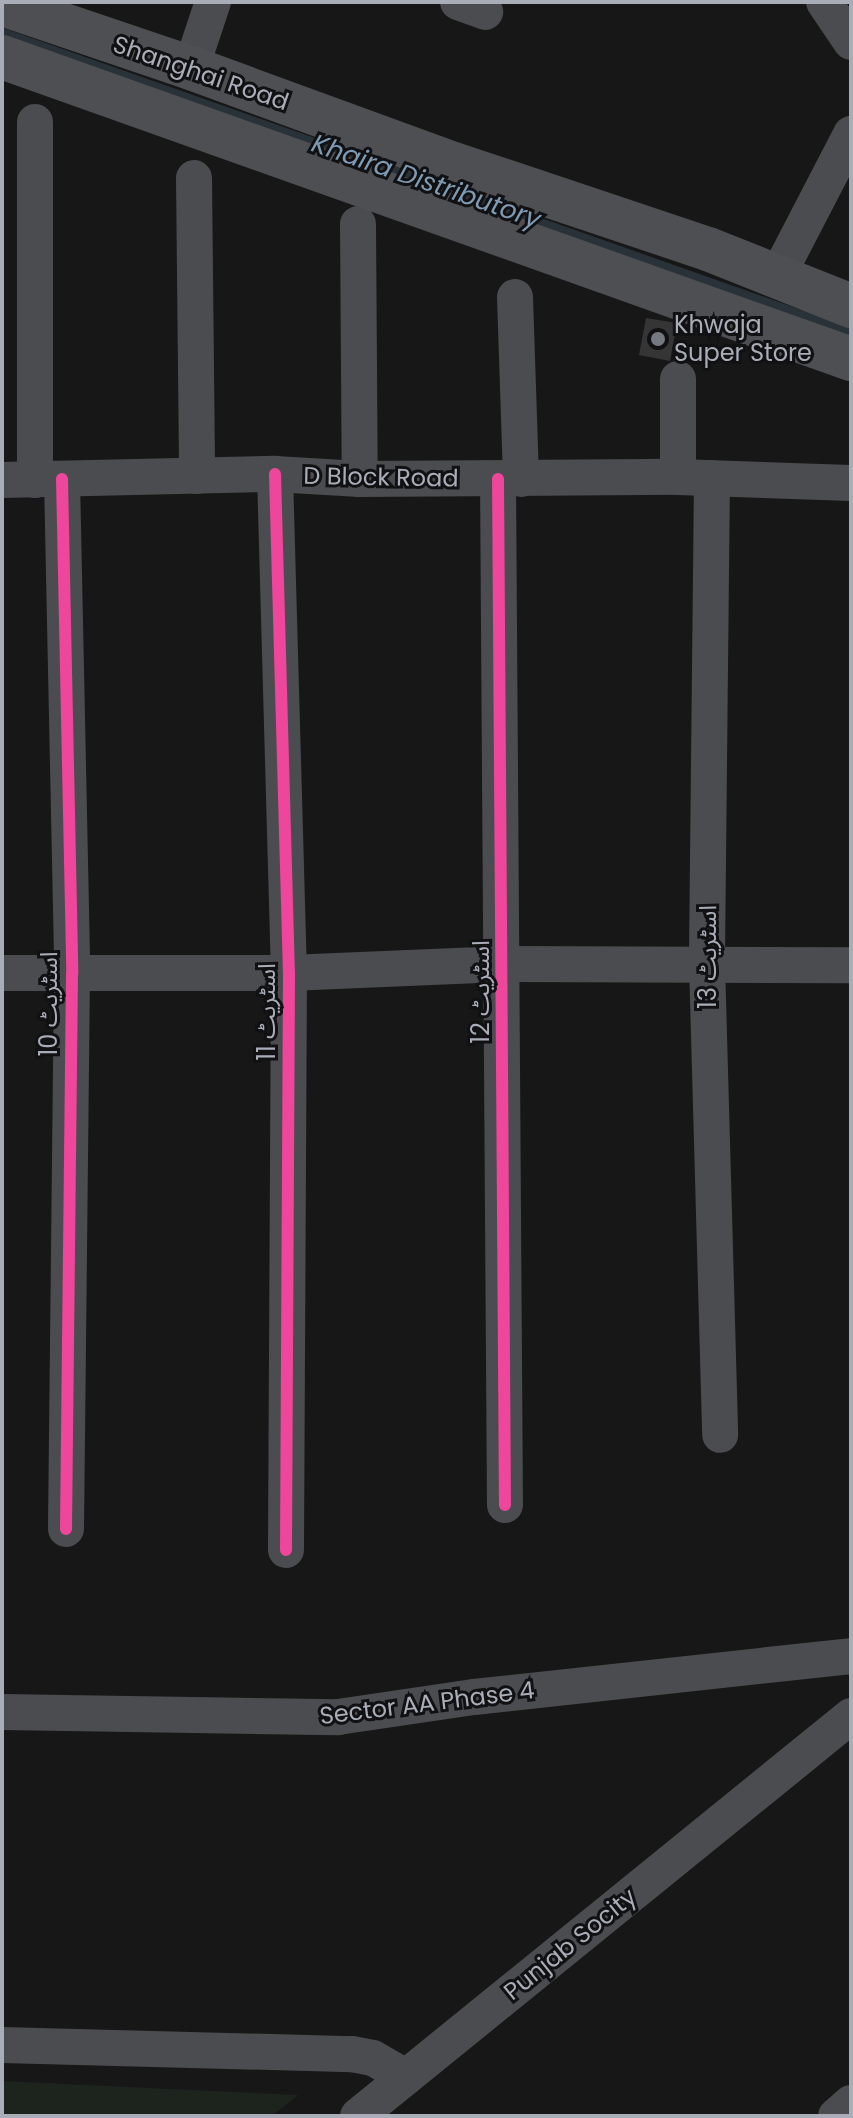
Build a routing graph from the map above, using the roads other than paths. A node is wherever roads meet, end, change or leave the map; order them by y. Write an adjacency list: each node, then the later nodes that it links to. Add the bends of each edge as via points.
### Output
1 (213, 2): 6 (street)
2 (824, 2): 4 (street)
3 (2, 4): 6 (main road, Shanghai Road)
4 (851, 42)
5 (2, 57): 11 (main road, Shanghai Road)
6 (191, 68): 11 (main road, Shanghai Road, via 454,164)
7 (35, 122): 22 (street, اسٹریٹ 10)
8 (851, 134): 12 (street)
9 (194, 178): 18 (street)
10 (358, 224): 20 (street)
11 (699, 275): 12 (main road, Shanghai Road); 15 (main road, Shanghai Road)
12 (778, 275): 14 (main road, Shanghai Road)
13 (515, 297): 21 (street, اسٹریٹ 12)
14 (851, 306)
15 (851, 359)
16 (678, 379): 19 (street, اسٹریٹ 13)
17 (275, 474): 18 (street, D Block Road); 20 (street, D Block Road); 28 (street, اسٹریٹ 11)
18 (197, 476): 22 (street, D Block Road)
19 (695, 478): 21 (street, D Block Road); 23 (street, D Block Road); 24 (street, اسٹریٹ 13)
20 (360, 479): 21 (street, D Block Road)
21 (510, 479): 25 (street, اسٹریٹ 12)
22 (33, 480): 29 (street, اسٹریٹ 10)
23 (851, 483)
24 (707, 963): 25 (street); 26 (street); 30 (street, اسٹریٹ 13)
25 (503, 964): 28 (street); 31 (street, اسٹریٹ 12)
26 (851, 965)
27 (2, 973): 29 (street)
28 (289, 973): 29 (street); 33 (street, اسٹریٹ 11)
29 (72, 974): 32 (street, اسٹریٹ 10)
30 (720, 1435)
31 (505, 1505)
32 (66, 1529)
33 (286, 1550)
34 (851, 1656): 35 (street, Sector AA Phase 4, via 338,1717)
35 (2, 1712)
36 (851, 1716): 38 (street, Punjab Socity)
37 (2, 2045): 38 (street, via 352,2054 382,2061)
38 (406, 2077): 40 (street, Punjab Socity)
39 (851, 2103): 41 (street)
40 (358, 2116)
41 (836, 2116)

